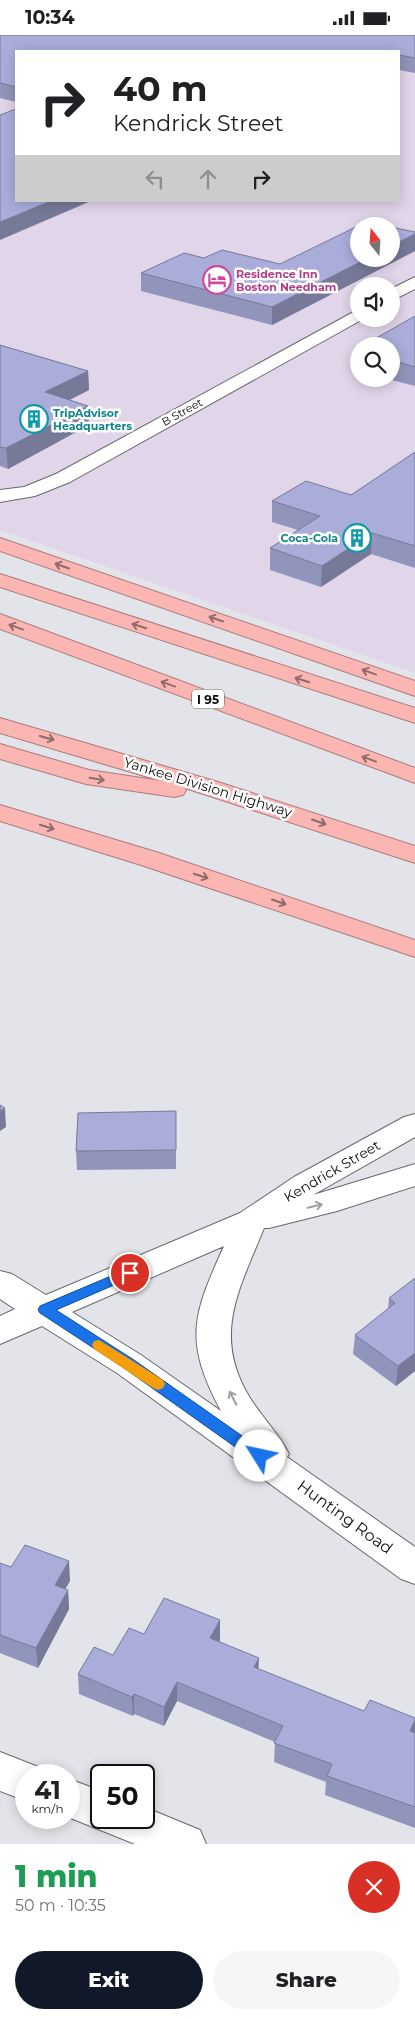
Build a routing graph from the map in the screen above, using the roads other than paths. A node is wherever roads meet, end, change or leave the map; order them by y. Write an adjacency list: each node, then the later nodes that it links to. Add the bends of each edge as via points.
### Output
1 (415, 282): 2 (main road)
2 (400, 291)
3 (350, 319): 4 (main road, B Street, via 63,478 28,492)
4 (0, 496)
5 (0, 544): 8 (highway, one-way to 5)
6 (0, 581): 9 (highway, one-way to 6)
7 (0, 621): 12 (highway, I 95, one-way to 7)
8 (415, 689)
9 (415, 716)
10 (0, 725): 13 (highway, Yankee Division Highway, one-way to 13)
11 (0, 751): 13 (highway, one-way to 13, via 86,777)
12 (415, 776)
13 (262, 803): 15 (highway, Yankee Division Highway, one-way to 15)
14 (0, 813): 16 (highway, one-way to 16, via 158,862)
15 (415, 855)
16 (415, 949)
17 (415, 1124): 19 (main road, Kendrick Street, via 305,1185)
18 (415, 1175): 19 (main road, Kendrick Street, one-way to 18, via 337,1200)
19 (251, 1221): 21 (main road, Kendrick Street); 23 (main road, one-way to 19, via 257,1437 234,1401 216,1362 213,1346 215,1314)
20 (0, 1283): 21 (main road, Hunting Road)
21 (44, 1310): 22 (main road, Kendrick Street); 23 (main road, Hunting Road, via 129,1364)
22 (0, 1331)
23 (293, 1479): 24 (main road, Hunting Road)
24 (415, 1569)
25 (0, 1771): 26 (main road)
26 (15, 1777)
27 (148, 1829): 28 (main road)
28 (185, 1844)

